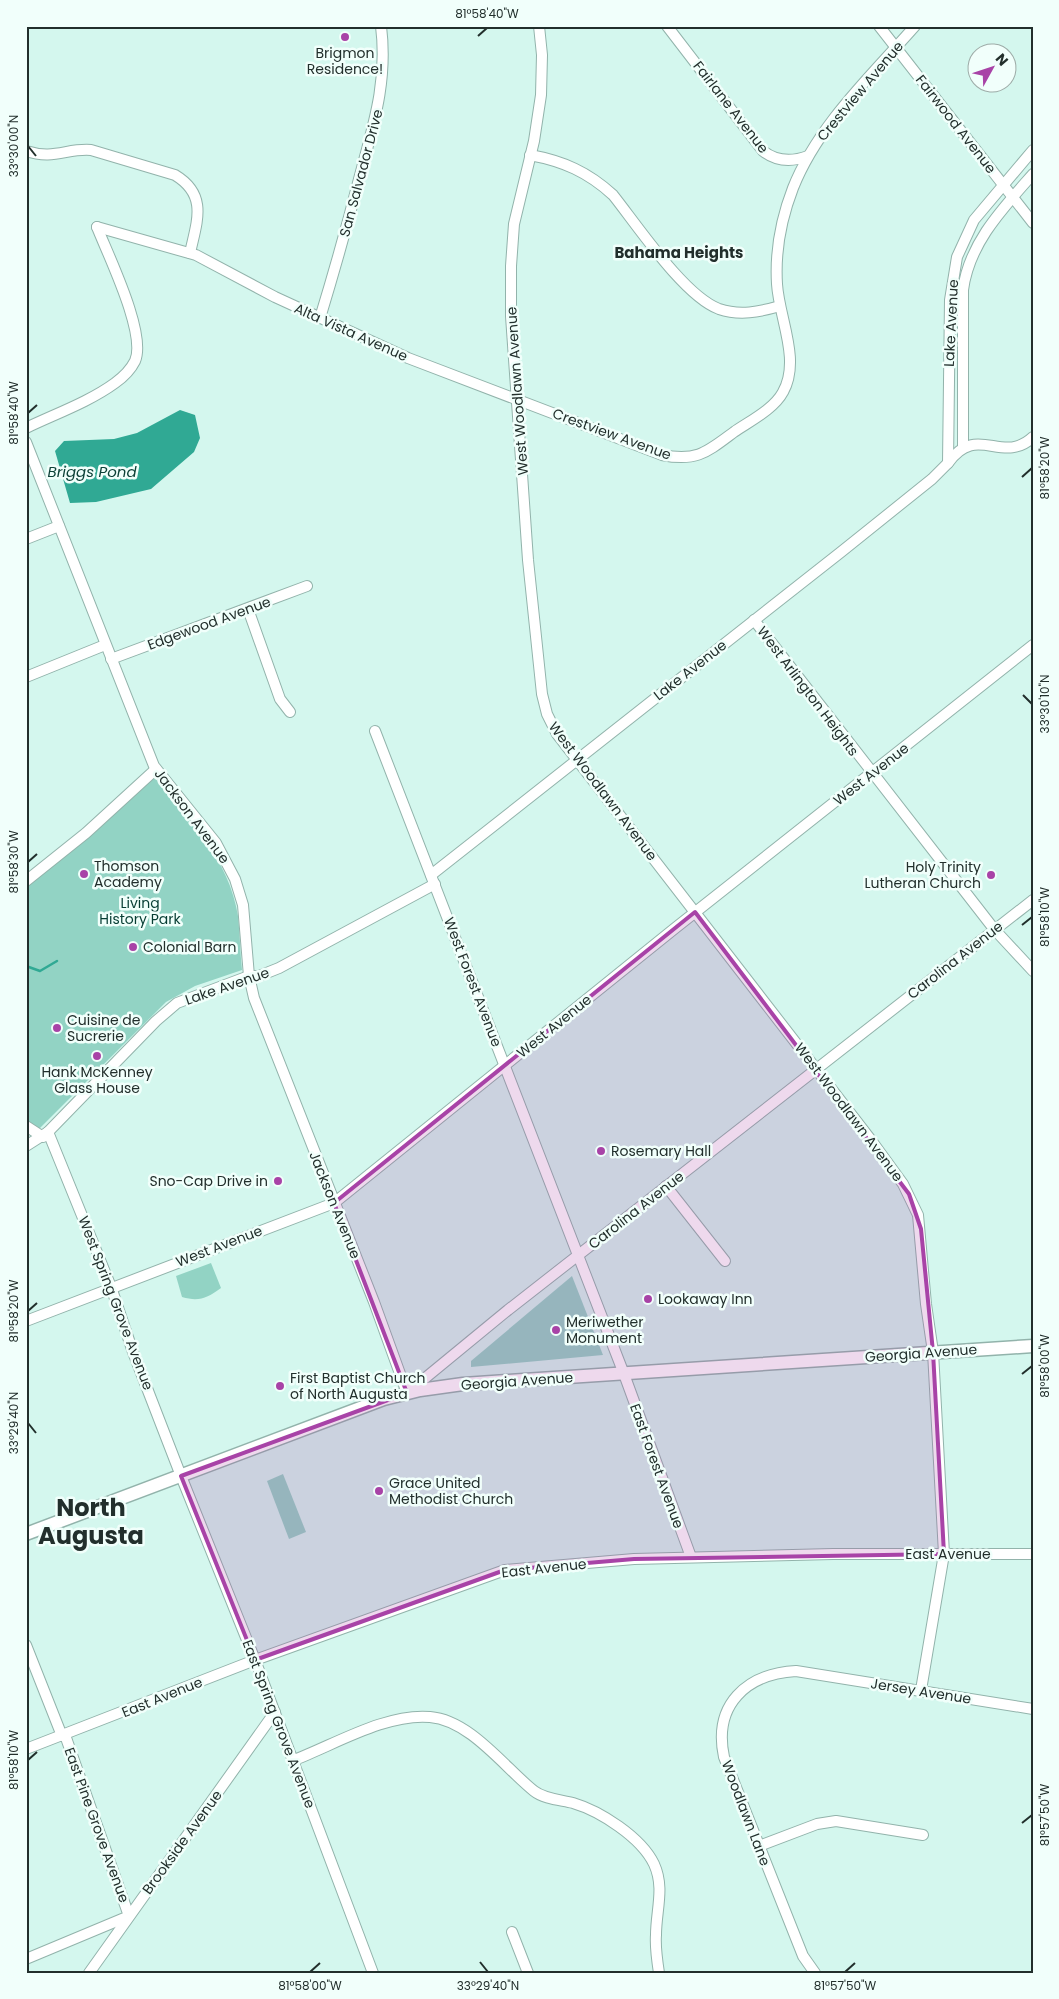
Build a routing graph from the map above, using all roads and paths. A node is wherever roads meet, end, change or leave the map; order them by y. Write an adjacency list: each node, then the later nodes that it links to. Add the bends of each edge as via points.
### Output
1 (381, 26): 17 (street, San Salvador Drive, via 384,70 379,104)
2 (539, 26): 9 (street, West Woodlawn Avenue, via 541,96)
3 (667, 26): 10 (street, Fairlane Avenue, via 763,151 778,159 794,160)
4 (879, 26): 6 (street, Fairwood Avenue)
5 (915, 26): 6 (street, Crestview Avenue)
6 (896, 48): 10 (street, Crestview Avenue, via 826,128); 12 (street, Fairwood Avenue)
7 (1033, 150): 12 (street, Lake Avenue)
8 (26, 151): 15 (street, via 52,156 91,150 175,175 192,190 198,209)
9 (530, 155): 16 (street, via 569,165 613,195 680,279 710,304 738,313); 18 (street, West Woodlawn Avenue, via 517,205 511,266 510,316)
10 (808, 156): 16 (street, Crestview Avenue, via 793,188 781,228 777,266)
11 (1033, 174): 13 (street, Lake Avenue)
12 (1003, 184): 13 (street, Fairwood Avenue); 23 (street, Lake Avenue, via 967,232 954,270 949,320)
13 (1012, 197): 14 (street, Fairwood Avenue); 22 (street, Lake Avenue, via 984,235 964,282)
14 (1033, 223)
15 (190, 253): 17 (street, Alta Vista Avenue); 19 (street, Alta Vista Avenue, via 98,227 134,323 138,342 136,360 123,377 105,390)
16 (780, 306): 18 (street, Crestview Avenue, via 790,348 790,369 784,390 771,406 701,455 679,458 662,455)
17 (320, 318): 18 (street, Alta Vista Avenue, via 408,358)
18 (518, 398): 35 (street, West Woodlawn Avenue, via 528,560 542,694 551,725)
19 (26, 428)
20 (1033, 437): 22 (street, via 1008,448 978,444)
21 (26, 442): 24 (street, Jackson Avenue)
22 (963, 447): 23 (street, Lake Avenue)
23 (948, 463): 28 (street, Lake Avenue)
24 (59, 526): 25 (street); 29 (street, Jackson Avenue)
25 (26, 539)
26 (307, 586): 27 (street, Edgewood Avenue)
27 (248, 609): 31 (street, Edgewood Avenue); 33 (street, via 280,698)
28 (754, 620): 35 (street, Lake Avenue); 37 (street, West Arlington Heights)
29 (105, 645): 31 (street, Jackson Avenue); 32 (street)
30 (1033, 645): 37 (street, West Avenue)
31 (111, 660): 36 (street, Jackson Avenue)
32 (26, 677)
33 (290, 712)
34 (375, 731): 38 (street, West Forest Avenue)
35 (576, 760): 38 (street, Lake Avenue); 41 (street, West Woodlawn Avenue)
36 (156, 769): 39 (street, via 86,833); 44 (street, Jackson Avenue, via 216,843 232,873 243,905)
37 (872, 773): 41 (street, West Avenue); 42 (street, West Arlington Heights)
38 (433, 880): 44 (street, Lake Avenue, via 279,968 259,976); 45 (street, West Forest Avenue)
39 (26, 881)
40 (1033, 900): 42 (street, Carolina Avenue)
41 (695, 912): 45 (street, West Avenue); 46 (street, West Woodlawn Avenue)
42 (994, 930): 43 (street, West Arlington Heights); 46 (street, Carolina Avenue)
43 (1033, 971)
44 (248, 976): 48 (street, Lake Avenue, via 186,999 168,1010); 51 (street, Jackson Avenue)
45 (505, 1066): 51 (street, West Avenue); 52 (street, West Forest Avenue)
46 (816, 1069): 50 (street, Carolina Avenue); 57 (street, West Woodlawn Avenue, via 904,1184 914,1204 921,1229)
47 (26, 1126): 48 (street)
48 (45, 1134): 49 (street, Lake Avenue); 54 (street, West Spring Grove Avenue)
49 (26, 1146)
50 (666, 1186): 52 (street, Carolina Avenue); 53 (street)
51 (334, 1203): 54 (street, West Avenue); 59 (street, Jackson Avenue)
52 (578, 1256): 58 (street, West Forest Avenue); 59 (street, Carolina Avenue)
53 (725, 1261)
54 (111, 1287): 55 (street, West Avenue); 60 (street, West Spring Grove Avenue)
55 (26, 1321)
56 (1033, 1346): 57 (main road, Georgia Avenue)
57 (933, 1352): 58 (main road, Georgia Avenue); 62 (street, West Woodlawn Avenue)
58 (624, 1374): 59 (main road, Georgia Avenue, via 463,1384); 64 (street, East Forest Avenue)
59 (407, 1393): 60 (main road, Georgia Avenue)
60 (181, 1476): 61 (main road, Georgia Avenue); 66 (street, East Spring Grove Avenue)
61 (26, 1534)
62 (944, 1554): 63 (street, East Avenue); 64 (street, East Avenue); 68 (street, West Woodlawn Avenue)
63 (1033, 1554)
64 (691, 1557): 66 (street, East Avenue, via 505,1570)
65 (26, 1645): 71 (street, East Pine Grove Avenue)
66 (256, 1660): 70 (street, East Spring Grove Avenue); 71 (street, East Avenue)
67 (810, 1673): 68 (street, Jersey Avenue); 75 (street, Woodlawn Lane, via 778,1672 760,1678 737,1695 725,1717 724,1756)
68 (921, 1690): 69 (street, Jersey Avenue)
69 (1033, 1709)
70 (275, 1712): 73 (street, East Spring Grove Avenue); 76 (street, Brookside Avenue)
71 (63, 1735): 72 (street, East Avenue); 76 (street, East Pine Grove Avenue)
72 (26, 1749)
73 (294, 1760): 80 (street, East Spring Grove Avenue); 82 (street, via 390,1722 431,1717 458,1726 534,1791 591,1809 629,1835 645,1852 653,1863 660,1891 656,1935)
74 (923, 1835): 75 (street, via 836,1821 817,1824)
75 (759, 1846): 83 (street, Woodlawn Lane, via 803,1956)
76 (129, 1916): 78 (street); 79 (street, Brookside Avenue)
77 (512, 1932): 81 (street)
78 (26, 1959)
79 (90, 1973)
80 (373, 1973)
81 (528, 1973)
82 (659, 1973)
83 (815, 1973)

